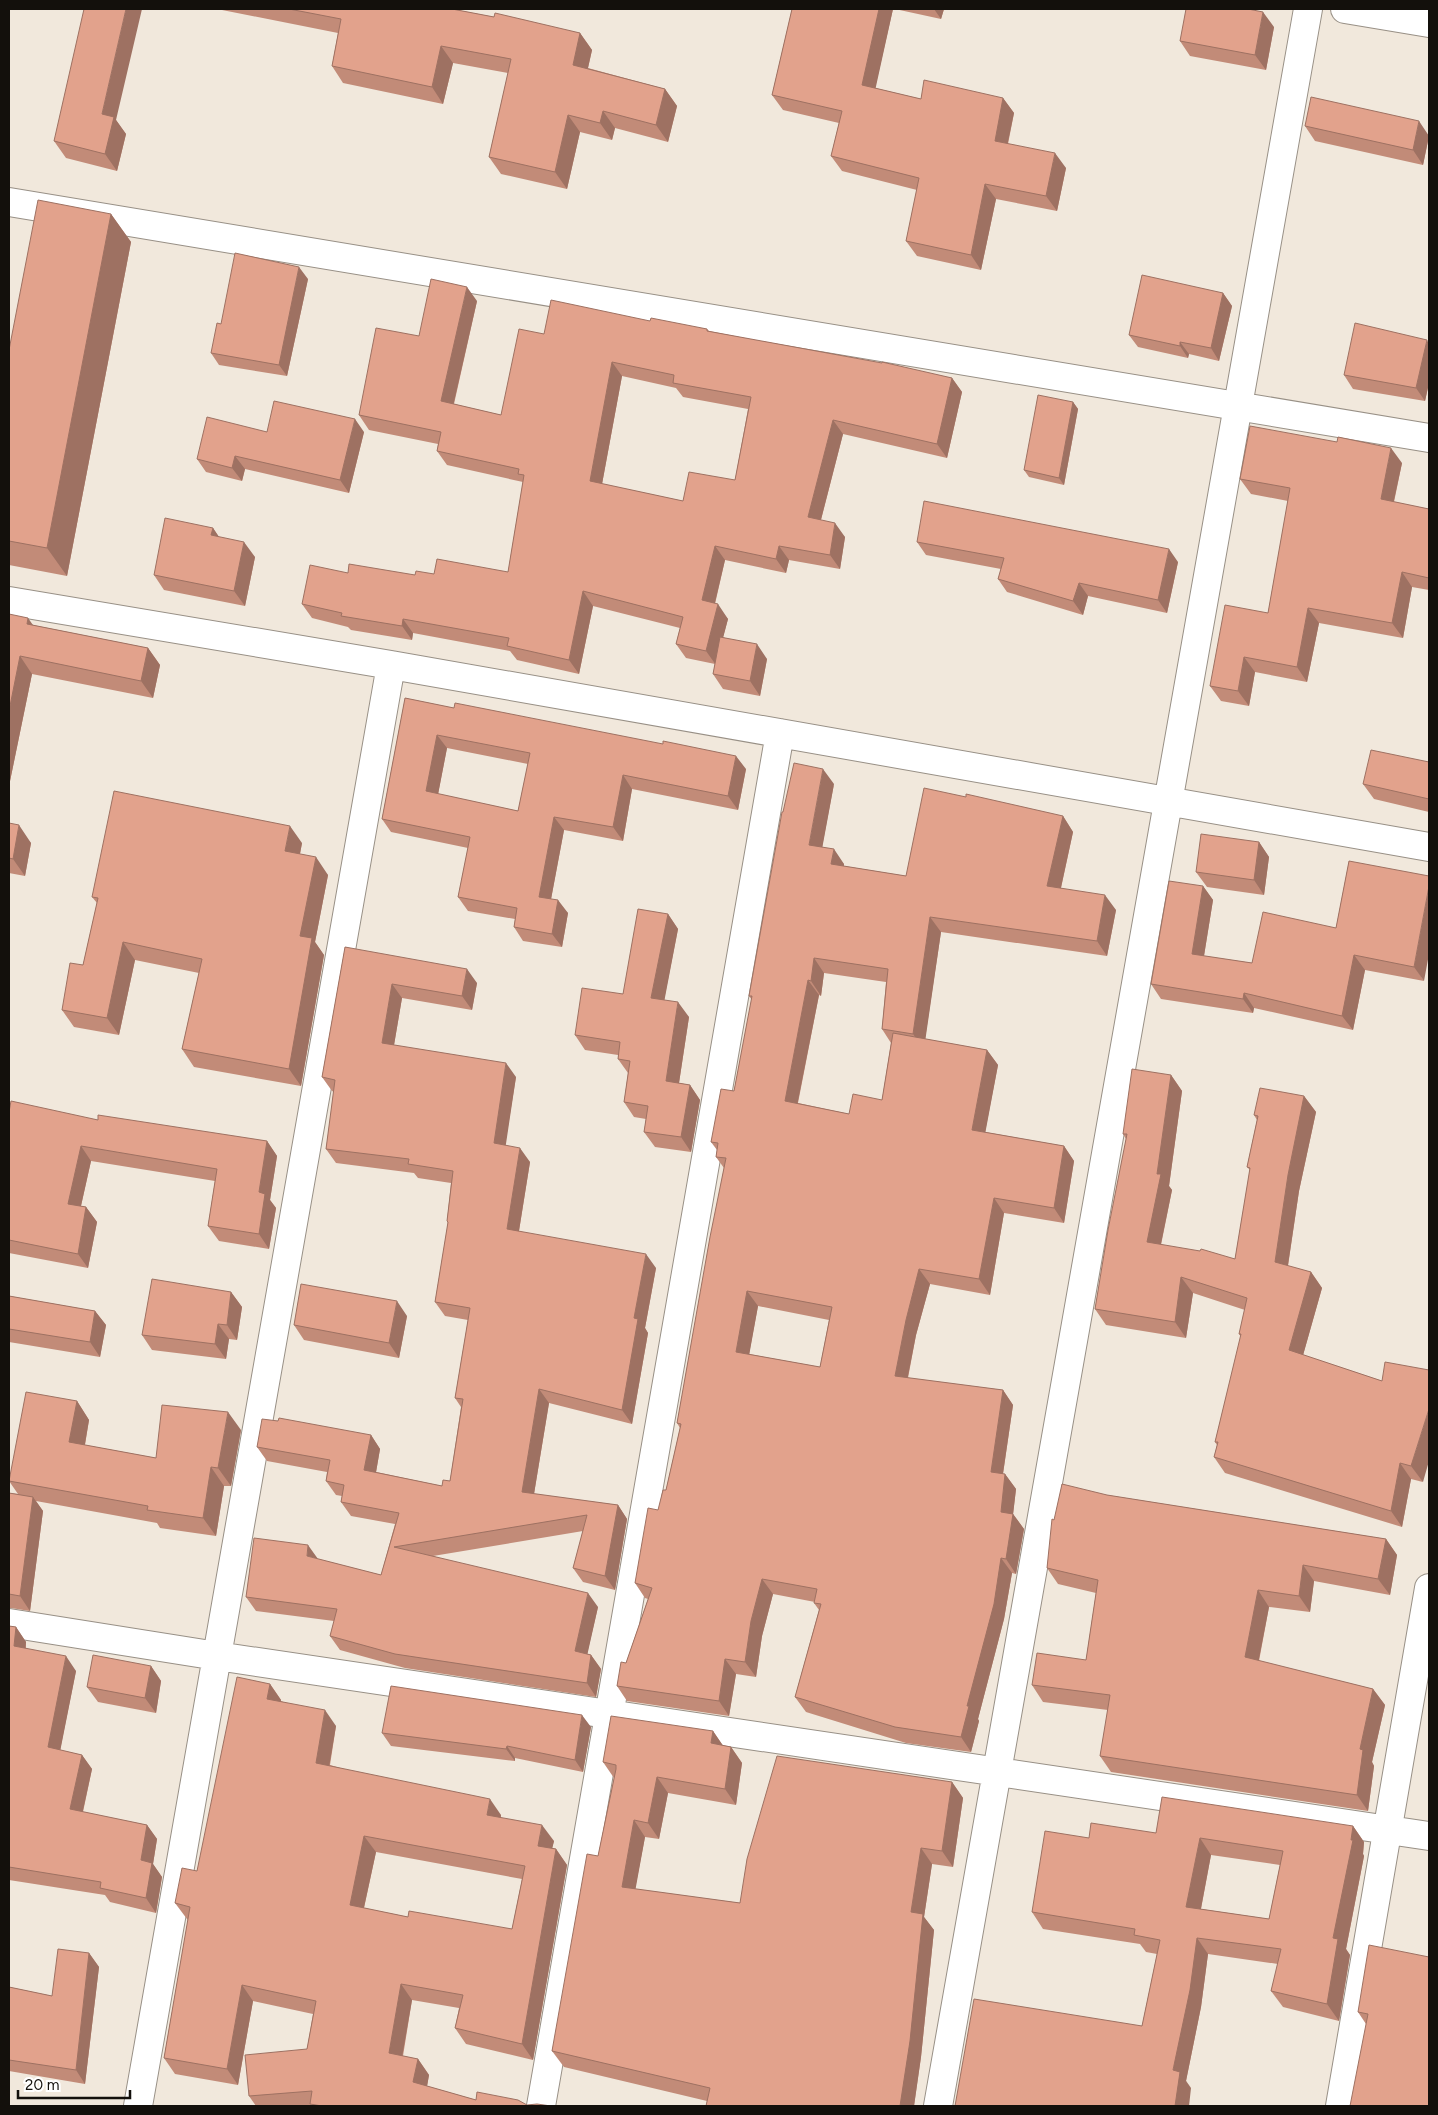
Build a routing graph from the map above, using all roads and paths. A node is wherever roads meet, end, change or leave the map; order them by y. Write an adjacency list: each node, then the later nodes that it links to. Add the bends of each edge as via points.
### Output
1 (1308, 9): 5 (street)
2 (1345, 9): 3 (street)
3 (1429, 23)
4 (9, 202): 5 (street)
5 (1238, 406): 6 (street); 10 (street)
6 (1429, 438)
7 (9, 601): 8 (street)
8 (391, 665): 9 (street); 14 (street)
9 (780, 733): 10 (street); 15 (street)
10 (1168, 801): 11 (street); 16 (street)
11 (1429, 847)
12 (1429, 1588): 17 (street)
13 (9, 1623): 14 (street)
14 (217, 1656): 15 (street); 19 (street)
15 (609, 1714): 16 (street); 20 (street)
16 (997, 1772): 17 (street); 21 (street)
17 (1388, 1829): 18 (street); 22 (street)
18 (1429, 1836)
19 (138, 2106)
20 (541, 2106)
21 (938, 2106)
22 (1340, 2106)

